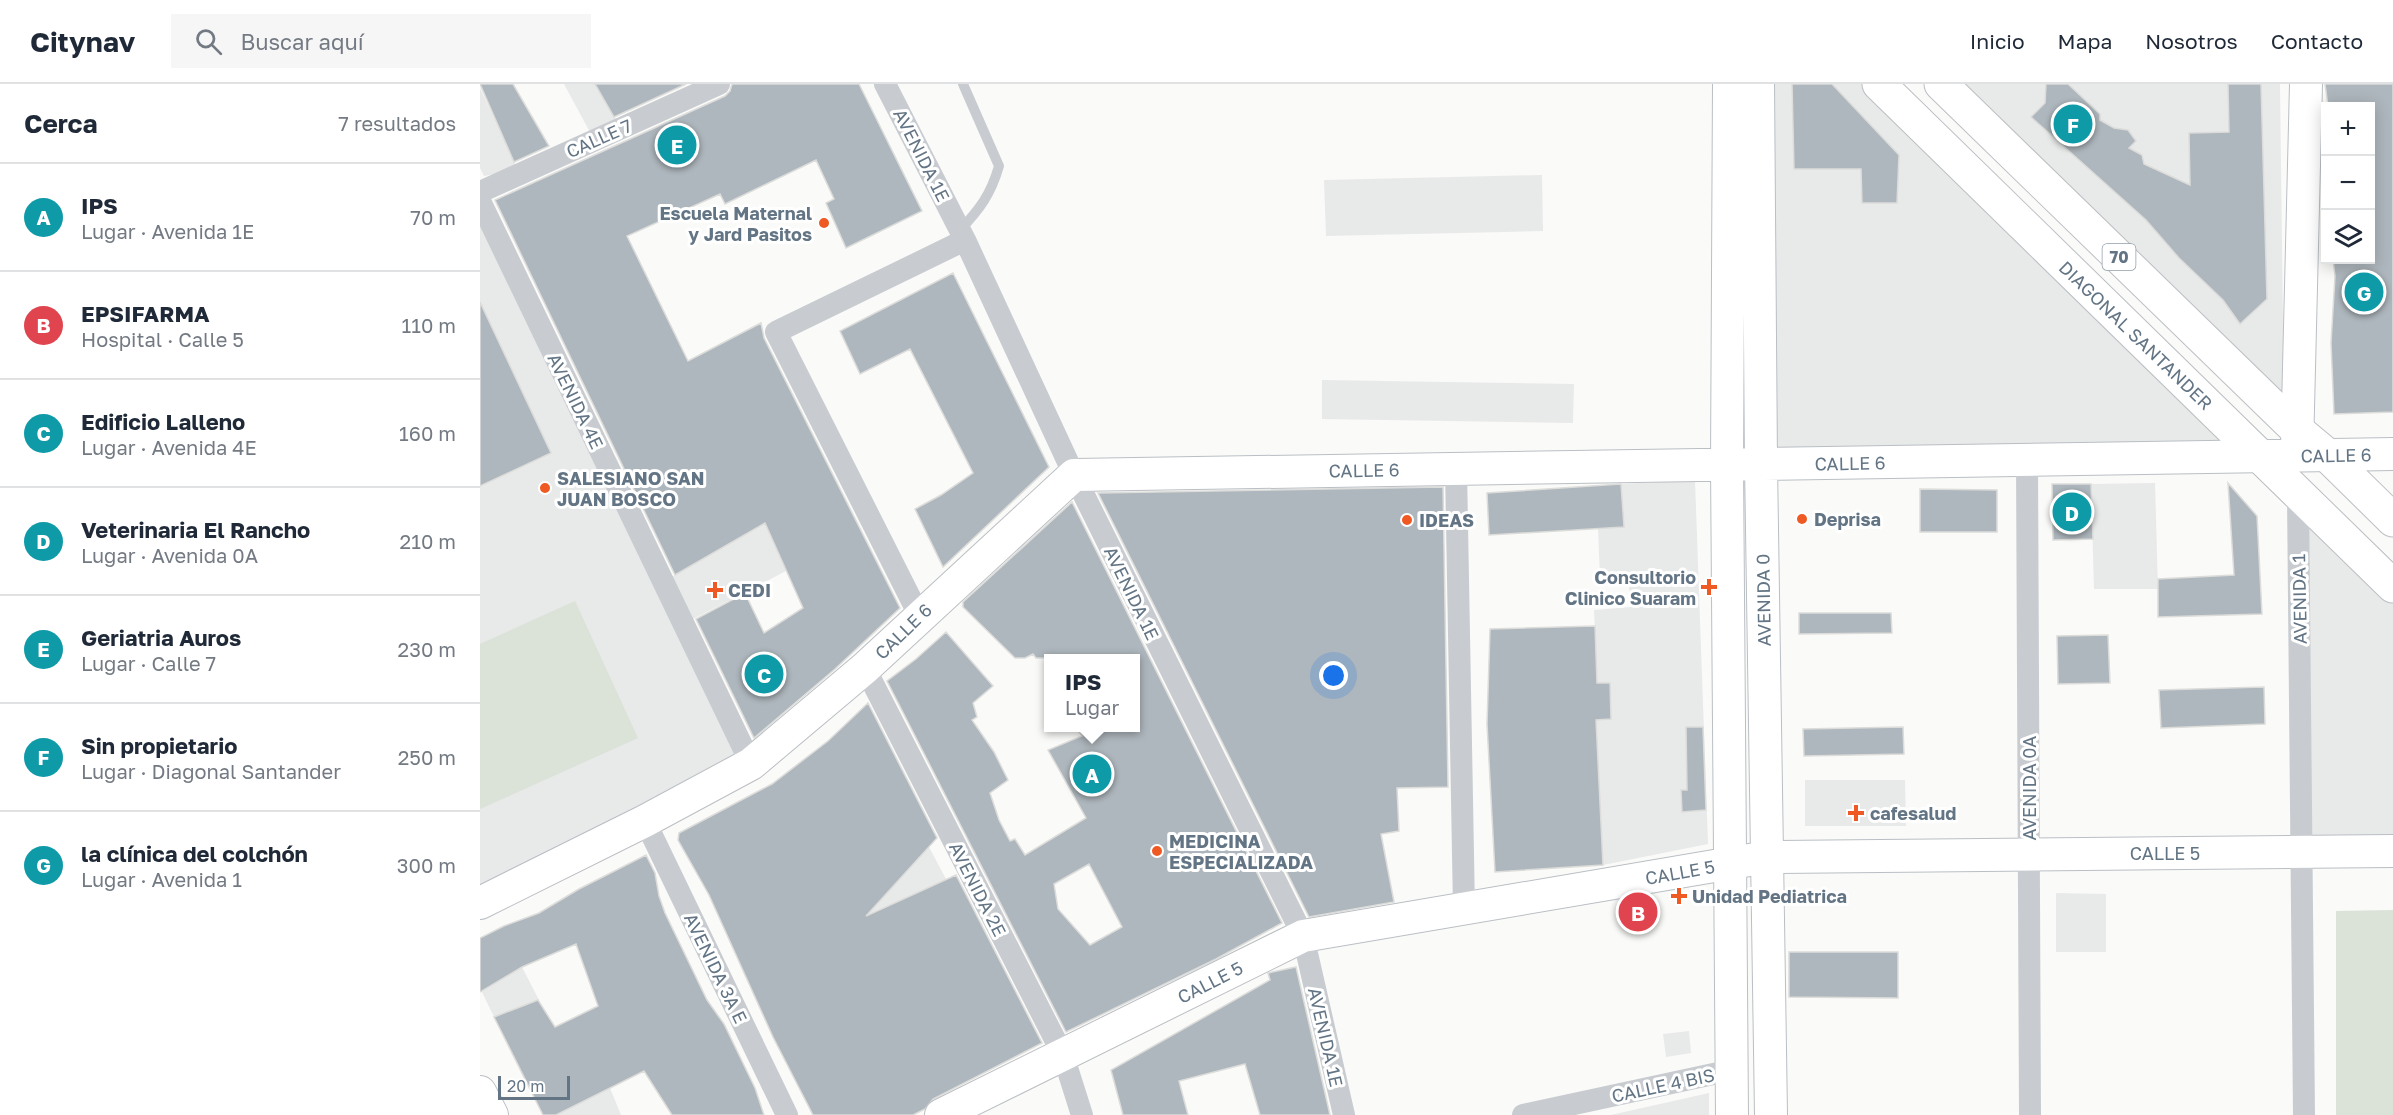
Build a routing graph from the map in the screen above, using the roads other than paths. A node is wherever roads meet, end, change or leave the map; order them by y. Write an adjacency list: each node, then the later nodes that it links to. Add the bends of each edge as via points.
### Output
1 (719, 84): 9 (street, CALLE 7)
2 (885, 84): 11 (street, AVENIDA 1E)
3 (963, 84): 11 (lane, via 999,166 982,208)
4 (1729, 84): 17 (street, AVENIDA 0)
5 (1758, 84): 16 (street, AVENIDA 0)
6 (1879, 84): 14 (main road, DIAGONAL SANTANDER / 70)
7 (1941, 84): 12 (main road, 70)
8 (2306, 84): 12 (street, AVENIDA 1)
9 (480, 192)
10 (480, 201): 25 (street, AVENIDA 4E)
11 (963, 235): 19 (street, AVENIDA 1E); 23 (street, via 776,332)
12 (2307, 447): 13 (street, CALLE 6); 14 (street, CALLE 6); 20 (street, AVENIDA 1); 21 (main road, 70)
13 (2393, 454)
14 (2261, 456): 15 (street, CALLE 6); 20 (main road, DIAGONAL SANTANDER / 70)
15 (2027, 460): 16 (street, CALLE 6); 29 (street, AVENIDA 0A)
16 (1761, 464): 17 (street, CALLE 6); 30 (street, AVENIDA 0)
17 (1727, 465): 18 (street, CALLE 6); 31 (street, AVENIDA 0)
18 (1456, 469): 19 (street, CALLE 6); 33 (street)
19 (1074, 475): 23 (street, CALLE 6); 34 (street, AVENIDA 1E)
20 (2298, 495): 22 (main road, DIAGONAL SANTANDER / 70); 28 (street, AVENIDA 1)
21 (2393, 520)
22 (2393, 586)
23 (919, 615): 24 (street, CALLE 6)
24 (865, 668): 25 (street, CALLE 6); 35 (street, AVENIDA 2E)
25 (751, 764): 26 (street, CALLE 6)
26 (645, 821): 32 (street, CALLE 6); 39 (street, AVENIDA 3A E)
27 (2393, 851): 28 (street, CALLE 5)
28 (2301, 853): 29 (street, CALLE 5); 47 (street, AVENIDA 1)
29 (2030, 854): 30 (street, CALLE 5); 46 (street, AVENIDA 0A)
30 (1767, 857): 31 (street, CALLE 5); 45 (street, AVENIDA 0)
31 (1729, 864): 33 (street, CALLE 5); 36 (street, AVENIDA 0)
32 (480, 903)
33 (1464, 909): 34 (street, CALLE 5)
34 (1303, 936): 35 (street, CALLE 5); 42 (street, AVENIDA 1E)
35 (1063, 1055): 40 (street, CALLE 5); 41 (street, AVENIDA 2E)
36 (1732, 1070): 43 (street, CALLE 4 BIS); 44 (street, AVENIDA 0)
37 (480, 1092): 38 (street)
38 (492, 1115)
39 (787, 1115)
40 (941, 1115)
41 (1082, 1115)
42 (1344, 1115)
43 (1523, 1115)
44 (1732, 1115)
45 (1771, 1115)
46 (2030, 1115)
47 (2304, 1115)

